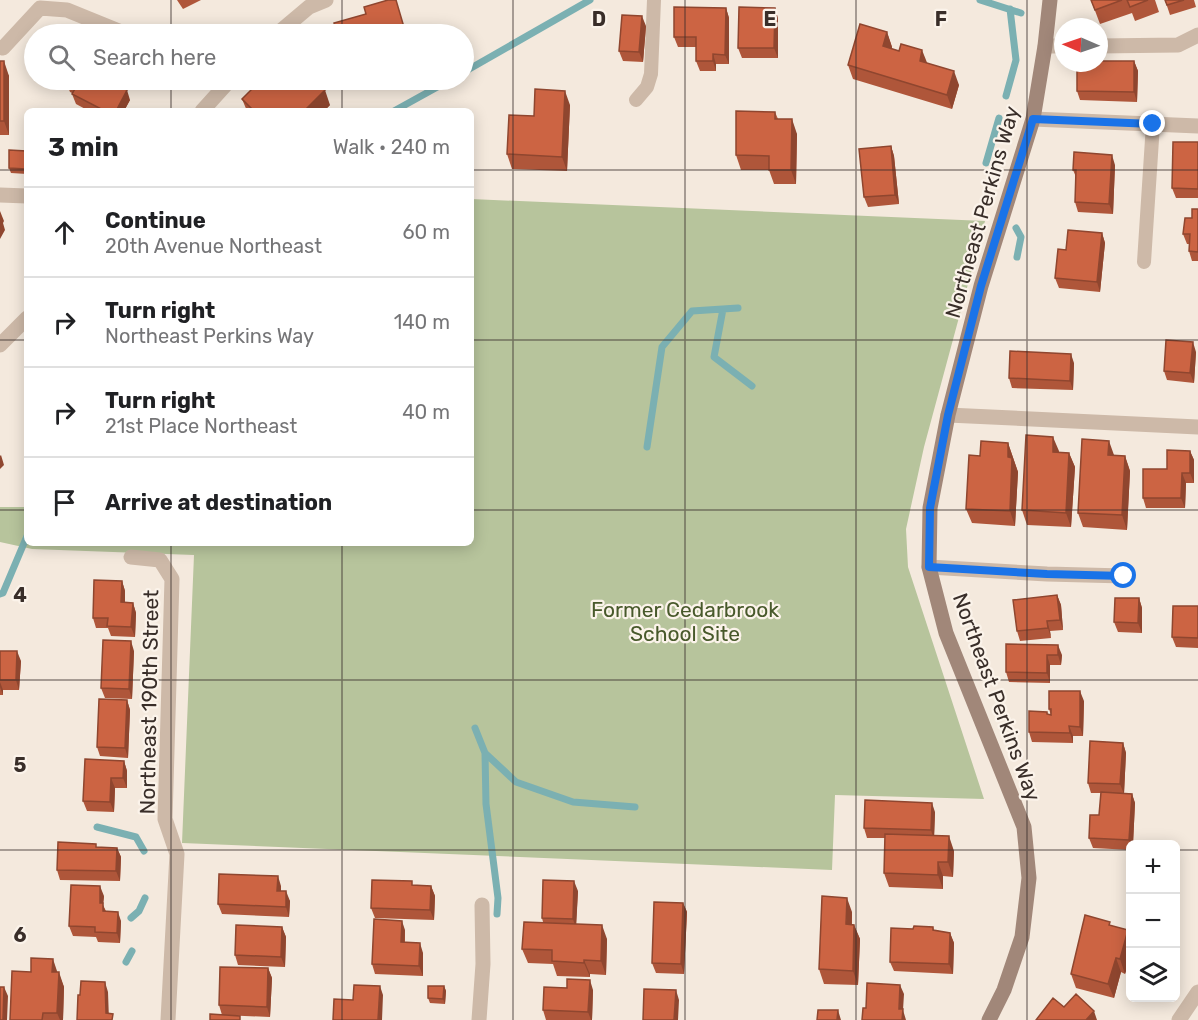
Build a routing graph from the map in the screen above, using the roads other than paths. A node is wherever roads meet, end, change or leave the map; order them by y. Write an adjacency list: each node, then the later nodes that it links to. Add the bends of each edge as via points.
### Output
1 (326, 0): 6 (street, via 309,7)
2 (654, 0): 14 (lane, via 651,74 648,87)
3 (1050, 0): 9 (main road, Northeast Perkins Way)
4 (25, 24): 5 (street, via 40,8 67,10)
5 (101, 24)
6 (289, 24)
7 (24, 25): 12 (street)
8 (1198, 35): 11 (street, via 1178,45)
9 (1045, 46): 10 (street); 16 (main road, Northeast Perkins Way)
10 (1054, 46)
11 (1108, 46)
12 (3, 48)
13 (221, 90): 15 (street)
14 (636, 100)
15 (205, 108)
16 (1033, 119): 17 (street); 24 (main road, Northeast Perkins Way, via 981,286)
17 (1153, 124): 18 (street); 21 (lane)
18 (1198, 126)
19 (0, 195): 20 (street)
20 (24, 196)
21 (1144, 262)
22 (24, 321): 23 (street)
23 (0, 345)
24 (948, 415): 25 (street); 27 (main road, Northeast Perkins Way, via 930,508)
25 (1198, 427)
26 (131, 556): 31 (street, Northeast 190th Street, via 160,560 172,579 165,819 177,854)
27 (929, 567): 28 (street); 33 (main road, Northeast Perkins Way, via 946,633 1023,827 1029,878 1022,937)
28 (1124, 576)
29 (482, 905): 32 (street)
30 (1198, 992): 34 (street)
31 (168, 1020)
32 (479, 1020)
33 (989, 1020)
34 (1179, 1020)

